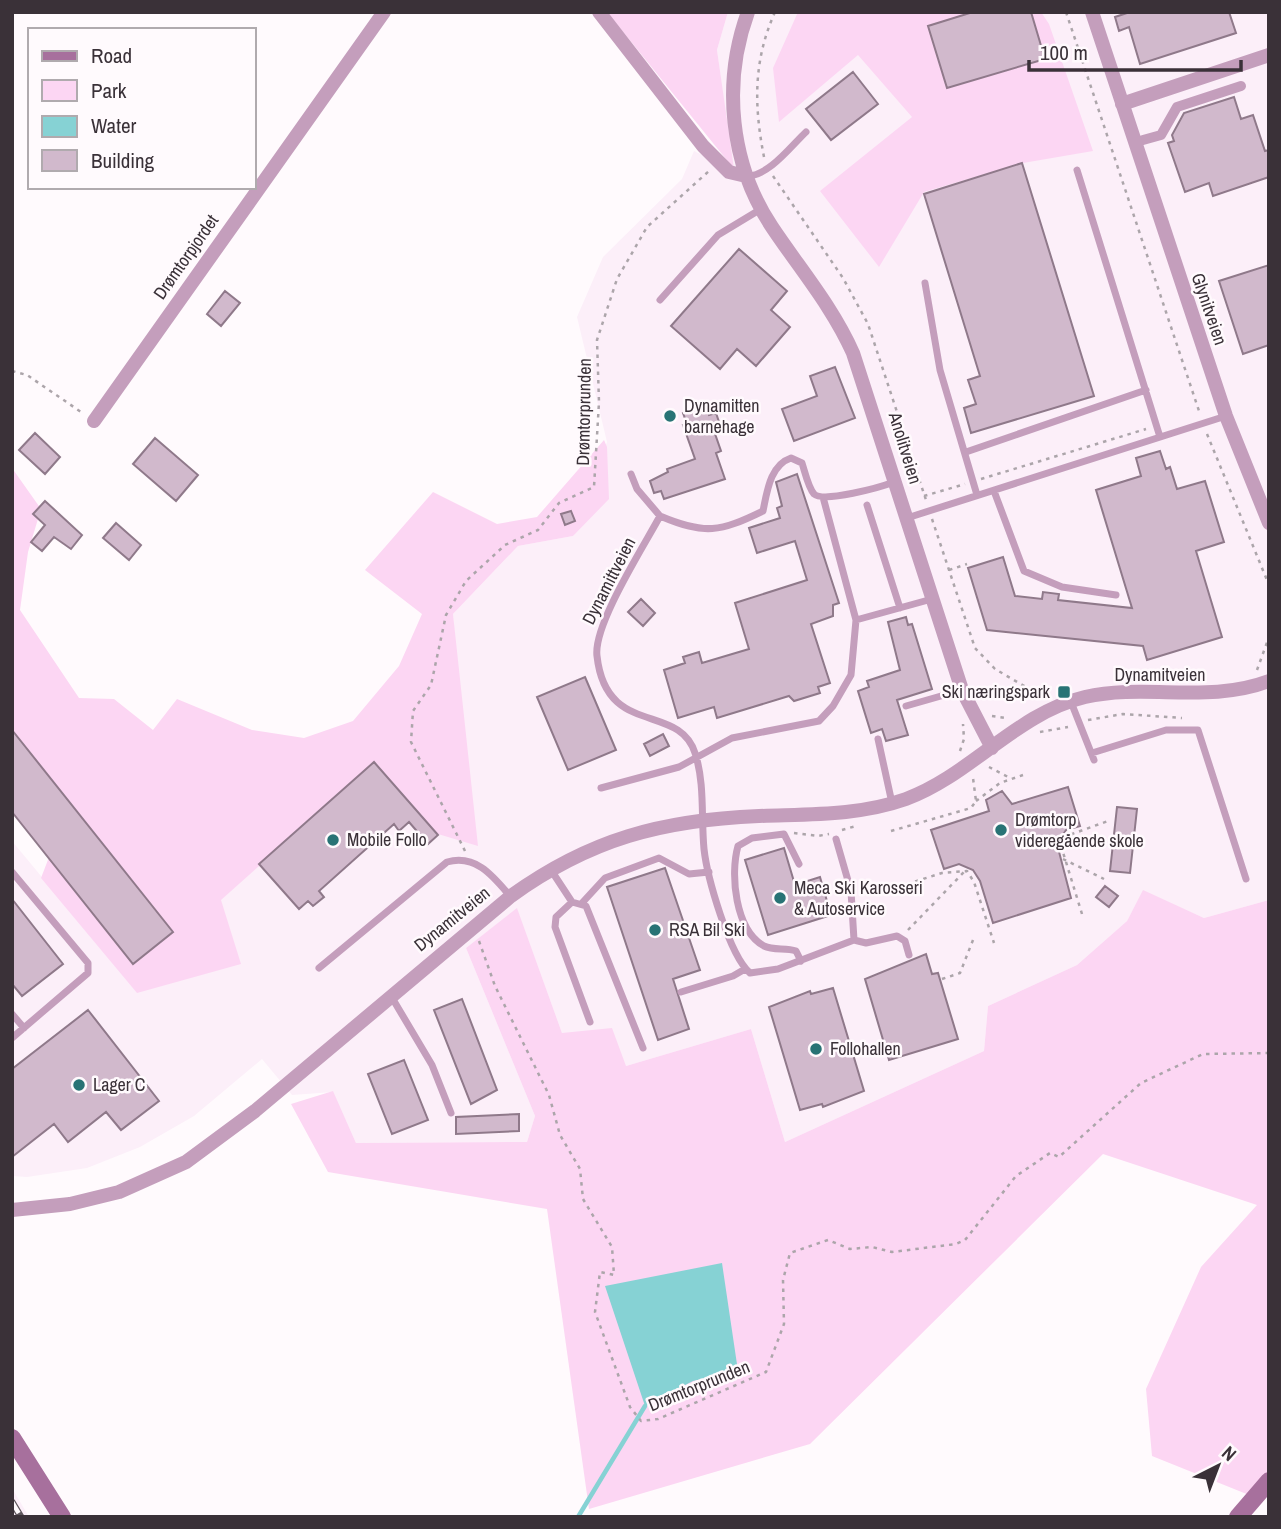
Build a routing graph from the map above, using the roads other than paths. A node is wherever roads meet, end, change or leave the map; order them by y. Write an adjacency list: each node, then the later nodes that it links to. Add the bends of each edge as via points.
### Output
1 (384, 12): 17 (street, Drømtorpjordet)
2 (599, 12): 11 (street, via 718,161 729,172)
3 (748, 12): 11 (street, via 737,50 732,94)
4 (1093, 12): 7 (street, Glynitveien)
5 (1269, 55): 7 (street)
6 (1241, 86): 9 (street, via 1177,107 1161,135)
7 (1122, 104): 16 (street, Glynitveien)
8 (806, 132): 11 (lane, via 768,167)
9 (1143, 140)
10 (1077, 170): 15 (lane)
11 (746, 176): 12 (street, Anolitveien)
12 (761, 209): 14 (lane, via 718,235); 21 (street, Anolitveien, via 844,332)
13 (925, 283): 19 (lane, via 940,370)
14 (660, 300)
15 (1146, 390): 18 (lane); 19 (lane)
16 (1226, 415): 18 (lane); 28 (street, Glynitveien)
17 (93, 421)
18 (1160, 437): 22 (lane)
19 (966, 452): 23 (lane)
20 (631, 474): 26 (lane, via 637,489)
21 (895, 482): 24 (lane); 27 (street, Anolitveien)
22 (995, 491): 23 (lane); 29 (lane, via 1024,571 1062,587)
23 (977, 495): 27 (lane)
24 (823, 497): 26 (lane, via 813,493 802,463 791,458 774,473 762,511 728,528 688,528); 32 (lane)
25 (867, 505): 31 (lane)
26 (660, 516): 39 (lane, Dynamittveien, via 608,614 596,653 602,680 620,705 640,717 675,727 689,739)
27 (907, 518): 30 (street, Anolitveien)
28 (1269, 523)
29 (1116, 594)
30 (933, 599): 31 (lane); 34 (street, Anolitveien)
31 (900, 608): 32 (lane)
32 (856, 620): 39 (lane, via 851,675 825,716 809,725 732,738)
33 (1263, 677): 35 (street, Dynamitveien, via 1211,694 1117,693)
34 (961, 690): 36 (lane); 38 (street, Anolitveien)
35 (1070, 701): 38 (street, Dynamitveien); 48 (lane, via 1093,757 1166,730 1198,730)
36 (906, 706)
37 (878, 739): 41 (lane)
38 (992, 748): 41 (street, Dynamitveien, via 969,773)
39 (697, 759): 40 (lane); 42 (lane, Dynamittveien)
40 (601, 789)
41 (892, 803): 42 (street, Dynamitveien, via 847,812)
42 (704, 819): 45 (street, Dynamitveien, via 620,837); 47 (lane, Dynamittveien)
43 (836, 839): 54 (lane, via 851,891)
44 (799, 864): 49 (lane, via 784,834 752,838 738,846)
45 (551, 869): 50 (street, Dynamitveien); 52 (lane)
46 (12, 872): 63 (lane, via 88,963 88,973)
47 (709, 872): 51 (lane, Dynamittveien); 53 (lane, via 688,874 659,858 606,878)
48 (1246, 879)
49 (735, 891): 51 (lane); 56 (lane, via 755,939 766,947 796,951)
50 (511, 896): 57 (lane, via 487,870 454,860 439,867); 60 (street, Dynamitveien)
51 (717, 897): 58 (lane, Dynamittveien)
52 (572, 902): 53 (lane); 62 (lane, via 556,917 555,927)
53 (582, 903): 65 (lane)
54 (854, 940): 55 (lane, via 866,943 901,937); 56 (lane)
55 (909, 955)
56 (801, 961): 58 (lane, via 757,974)
57 (319, 968)
58 (745, 969): 59 (lane)
59 (681, 992)
60 (391, 995): 66 (lane, via 432,1065); 67 (street, Dynamitveien, via 245,1119 186,1162 119,1192 71,1204)
61 (12, 1014): 63 (lane)
62 (590, 1022)
63 (24, 1028): 64 (lane)
64 (12, 1038)
65 (643, 1048)
66 (451, 1114)
67 (12, 1210)
68 (12, 1438): 70 (main road)
69 (1269, 1481): 71 (main road)
70 (61, 1517)
71 (1238, 1517)

